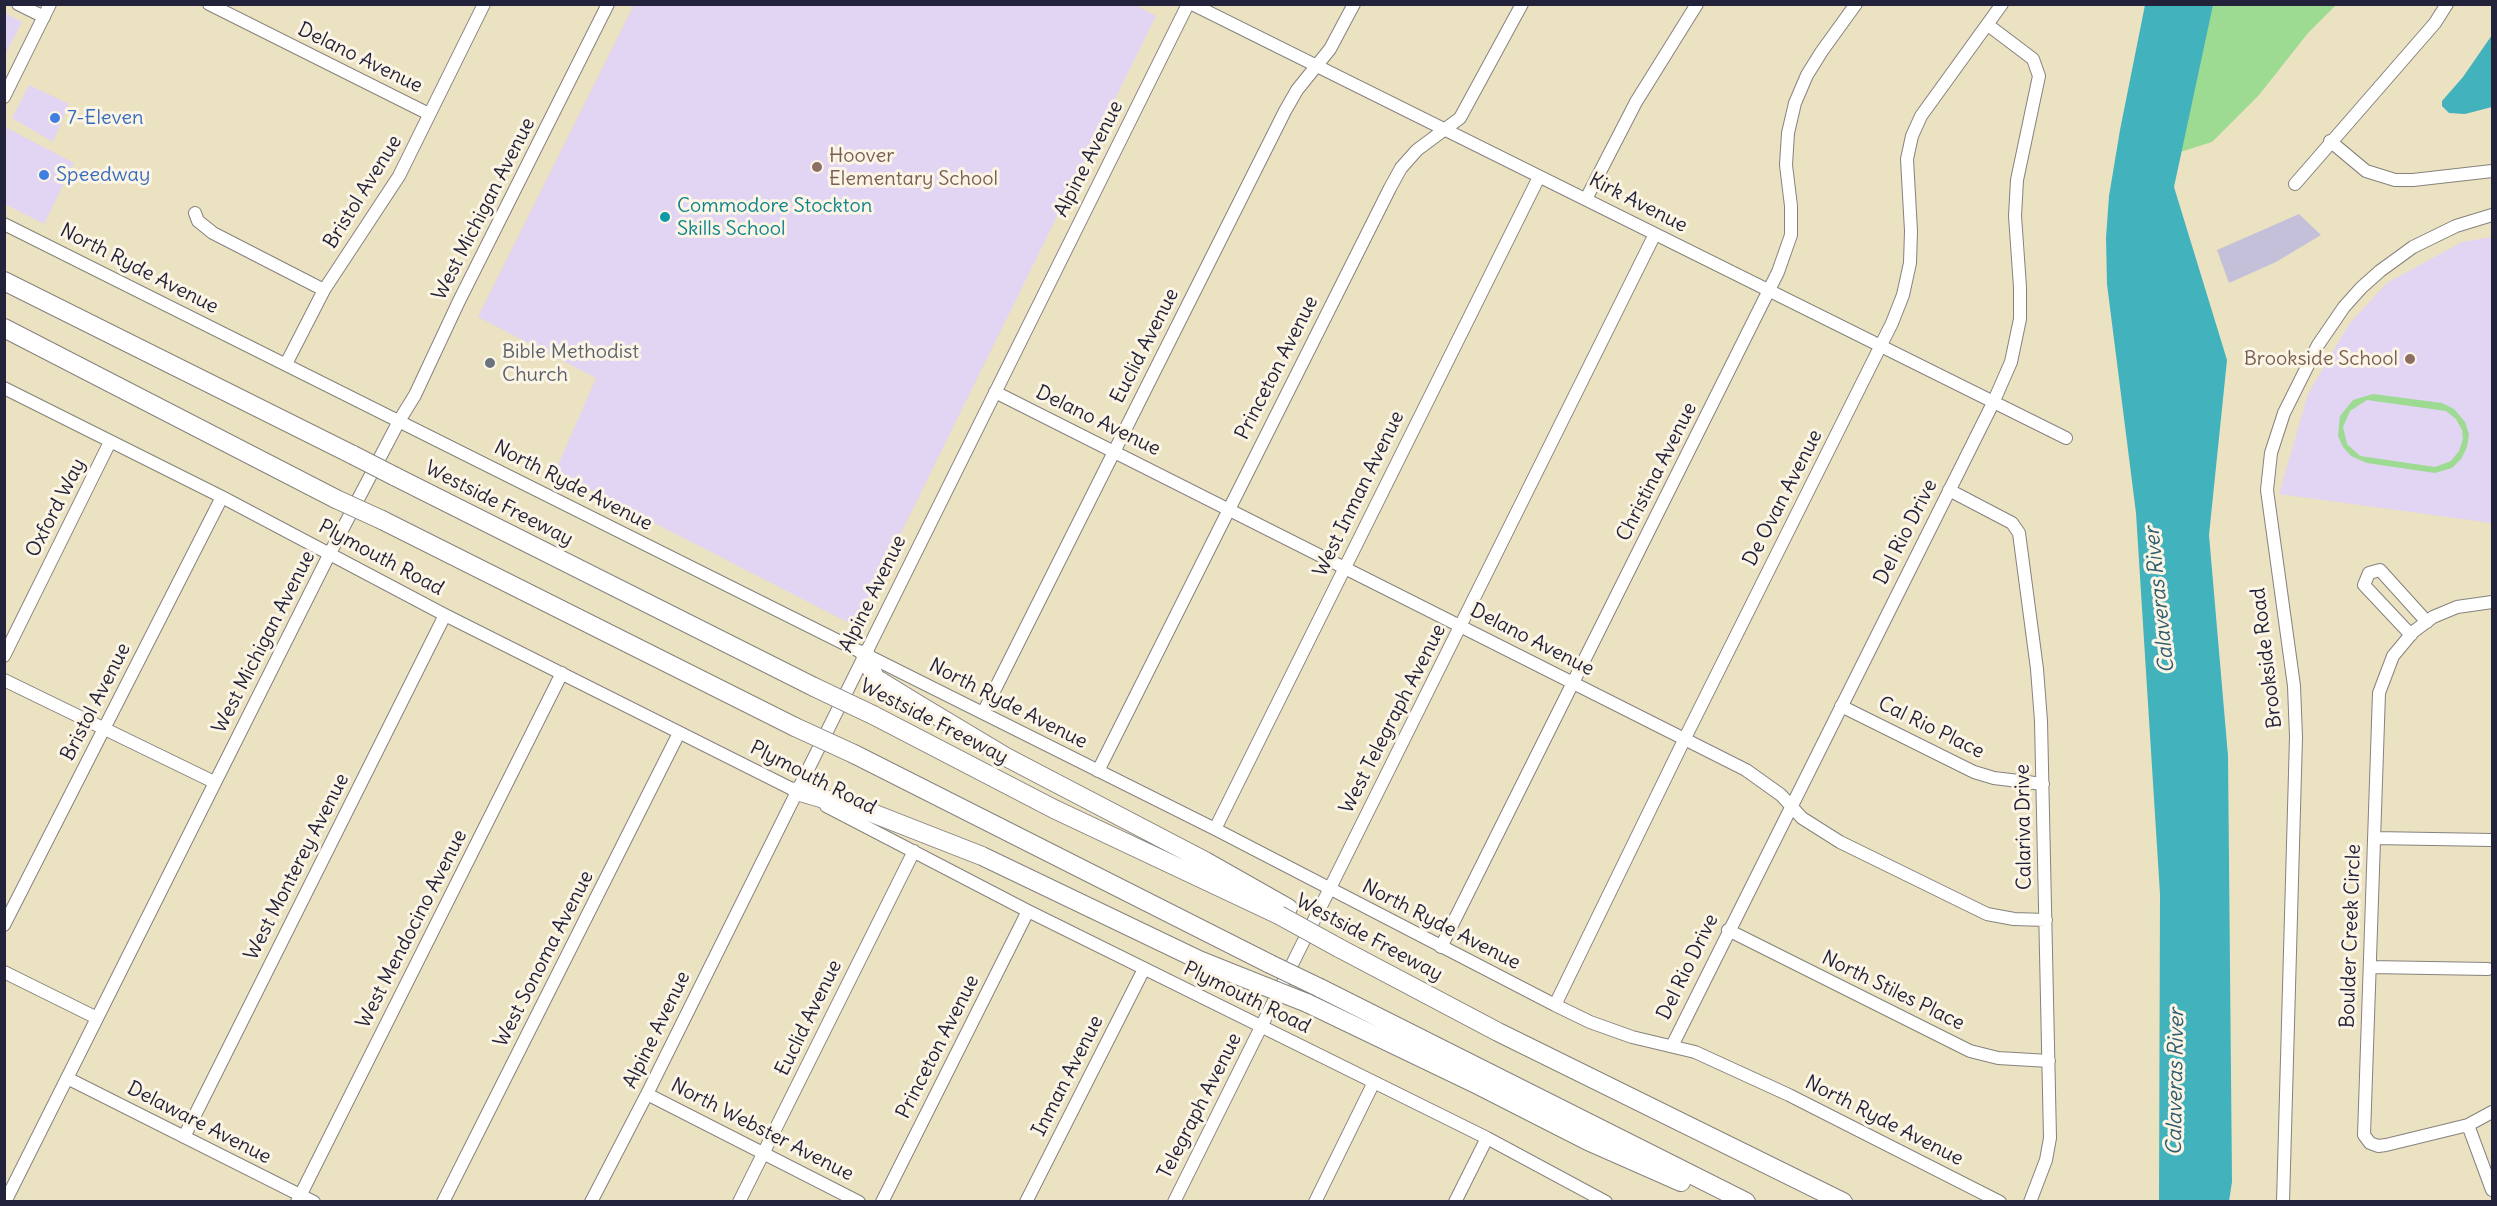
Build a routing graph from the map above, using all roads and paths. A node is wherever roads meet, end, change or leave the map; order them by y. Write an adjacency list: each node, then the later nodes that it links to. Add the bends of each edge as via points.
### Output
1 (18, 4): 13 (street)
2 (50, 4): 13 (street)
3 (209, 4): 17 (street, Delano Avenue)
4 (484, 4): 17 (street, Bristol Avenue)
5 (608, 4): 37 (street, West Michigan Avenue)
6 (1190, 4): 15 (street, Kirk Avenue); 35 (street, Alpine Avenue)
7 (1354, 4): 15 (street, Euclid Avenue, via 1330,49)
8 (1522, 4): 18 (street, Princeton Avenue, via 1460,118)
9 (1697, 4): 23 (street, via 1636,102)
10 (1856, 4): 30 (street, Christina Avenue, via 1807,75 1795,103 1786,165 1791,236)
11 (2002, 4): 14 (street, De Ovan Avenue)
12 (2447, 4): 19 (street, via 2435,23)
13 (44, 17): 16 (street)
14 (1988, 25): 32 (street, De Ovan Avenue, via 1921,116 1912,136 1907,174 1910,263 1903,295); 36 (street, Del Rio Drive, via 2033,59 2039,76 2017,180 2020,319 2011,362)
15 (1316, 66): 18 (street, Kirk Avenue); 40 (street, Euclid Avenue, via 1285,111)
16 (4, 97)
17 (429, 114): 29 (street, Bristol Avenue, via 399,176)
18 (1445, 130): 21 (street, Kirk Avenue); 43 (street, Princeton Avenue, via 1417,150 1401,168)
19 (2330, 141): 20 (street, via 2366,171 2395,180); 22 (street)
20 (2493, 171)
21 (1539, 177): 23 (street, Kirk Avenue); 45 (street, West Inman Avenue)
22 (2295, 184)
23 (1586, 199): 27 (street, Kirk Avenue)
24 (195, 213): 29 (street, via 198,221 213,233)
25 (2493, 215): 114 (street, Brookside Road, via 2456,226 2413,247 2361,288 2318,345 2284,413 2271,453 2267,490 2294,686 2296,737)
26 (4, 224): 33 (street, North Ryde Avenue)
27 (1655, 234): 30 (street, Kirk Avenue); 49 (street, West Telegraph Avenue)
28 (4, 281): 72 (highway, Westside Freeway, bridge, via 1054,809)
29 (324, 290): 33 (street, Bristol Avenue)
30 (1769, 291): 32 (street, Kirk Avenue); 55 (street, Christina Avenue)
31 (4, 328): 110 (highway, bridge, via 336,499)
32 (1881, 347): 36 (street, Kirk Avenue); 60 (street, De Ovan Avenue)
33 (286, 364): 37 (street, North Ryde Avenue)
34 (4, 388): 39 (street, Plymouth Road)
35 (995, 392): 40 (street, Delano Avenue); 51 (street, Alpine Avenue)
36 (1993, 403): 38 (street, Kirk Avenue); 41 (street, Del Rio Drive)
37 (399, 421): 44 (street, West Michigan Avenue); 51 (street, North Ryde Avenue)
38 (2066, 438)
39 (110, 442): 42 (street, Plymouth Road); 52 (street, Oxford Way)
40 (1114, 450): 43 (street, Delano Avenue); 57 (street, Euclid Avenue)
41 (1948, 490): 56 (street, Del Rio Drive); 63 (street, Calariva Drive, via 2012,523 2019,532 2037,669)
42 (222, 497): 44 (street, Plymouth Road); 58 (street, Bristol Avenue)
43 (1229, 508): 45 (street, Delano Avenue); 61 (street, Princeton Avenue)
44 (330, 553): 47 (street, Plymouth Road); 62 (street, West Michigan Avenue)
45 (1345, 567): 49 (street, Delano Avenue); 66 (street, West Inman Avenue)
46 (2493, 602): 48 (street, Boulder Creek Circle, via 2457,607)
47 (445, 615): 53 (street, Plymouth Road); 92 (street, West Monterey Avenue)
48 (2427, 622): 50 (street, Boulder Creek Circle); 50 (street, via 2380,570 2369,573 2364,585)
49 (1461, 626): 55 (street, Delano Avenue); 70 (street, West Telegraph Avenue)
50 (2410, 635): 67 (street, Boulder Creek Circle, via 2393,656 2379,693)
51 (865, 654): 57 (street, North Ryde Avenue); 64 (street, Alpine Avenue); 72 (highway, via 875,678 928,711 1006,757 1205,861)
52 (4, 656)
53 (562, 674): 59 (street, Plymouth Road); 96 (street, West Mendocino Avenue)
54 (4, 680): 58 (street)
55 (1573, 682): 60 (street, Delano Avenue); 76 (street, Christina Avenue)
56 (1840, 706): 63 (street, Cal Rio Place, via 1974,772); 65 (street, Del Rio Drive)
57 (983, 713): 61 (street, North Ryde Avenue)
58 (105, 729): 62 (street); 74 (street, Bristol Avenue)
59 (679, 733): 64 (street, Plymouth Road); 100 (street, West Sonoma Avenue)
60 (1685, 738): 65 (street, Delano Avenue, via 1746,770); 82 (street, De Ovan Avenue)
61 (1098, 771): 66 (street, North Ryde Avenue)
62 (214, 782): 83 (street, West Michigan Avenue)
63 (2043, 784): 73 (street, Calariva Drive)
64 (797, 791): 69 (street, Plymouth Road); 89 (street, Alpine Avenue); 109 (highway, bridge, via 872,813 982,856 1199,960 1307,1003 1588,1141)
65 (1791, 805): 73 (street, Delano Avenue, via 1802,818 1840,842 1976,909 1999,917); 75 (street, Del Rio Drive)
66 (1215, 829): 70 (street, North Ryde Avenue)
67 (2374, 838): 68 (street); 77 (street, Boulder Creek Circle)
68 (2493, 840)
69 (914, 851): 71 (street, Plymouth Road); 94 (street, Euclid Avenue)
70 (1330, 889): 76 (street, North Ryde Avenue); 81 (street, West Telegraph Avenue)
71 (1028, 911): 78 (street, Plymouth Road); 104 (street, Princeton Avenue)
72 (1284, 912): 111 (highway, via 1439,990 1498,1032)
73 (2046, 920): 86 (street, Calariva Drive)
74 (4, 925)
75 (1728, 930): 85 (street, Del Rio Drive); 86 (street, North Stiles Place, via 1970,1051 1998,1058)
76 (1441, 947): 82 (street, North Ryde Avenue)
77 (2370, 967): 79 (street); 91 (street, Boulder Creek Circle, via 2363,1126 2367,1139 2378,1146 2386,1145)
78 (1144, 969): 84 (street, Plymouth Road); 105 (street, Inman Avenue)
79 (2488, 969)
80 (4, 972): 83 (street)
81 (1278, 996): 84 (street, Telegraph Avenue)
82 (1555, 1005): 85 (street, North Ryde Avenue, via 1632,1037)
83 (97, 1018): 87 (street, West Michigan Avenue)
84 (1262, 1027): 88 (street, Plymouth Road); 106 (street, Telegraph Avenue)
85 (1672, 1046): 112 (street, North Ryde Avenue, via 1695,1052 1789,1095)
86 (2049, 1061): 113 (street, Calariva Drive, via 2050,1138)
87 (67, 1078): 92 (street, Delaware Avenue); 98 (street, West Michigan Avenue)
88 (1374, 1082): 93 (street, Plymouth Road); 107 (street)
89 (647, 1094): 94 (street, North Webster Avenue); 101 (street, Alpine Avenue)
90 (2493, 1112): 91 (street, Boulder Creek Circle)
91 (2468, 1125): 95 (street)
92 (183, 1137): 96 (street, Delaware Avenue)
93 (1487, 1138): 97 (street, Plymouth Road); 108 (street)
94 (763, 1154): 102 (street, Euclid Avenue); 103 (street, North Webster Avenue)
95 (2493, 1190)
96 (298, 1198): 99 (street, Delaware Avenue)
97 (1598, 1200)
98 (5, 1202)
99 (314, 1202)
100 (443, 1202)
101 (591, 1202)
102 (739, 1202)
103 (859, 1202)
104 (882, 1202)
105 (1026, 1202)
106 (1174, 1202)
107 (1315, 1202)
108 (1455, 1202)
109 (1727, 1202)
110 (1746, 1202)
111 (1843, 1202)
112 (2000, 1202)
113 (2030, 1202)
114 (2283, 1202)

